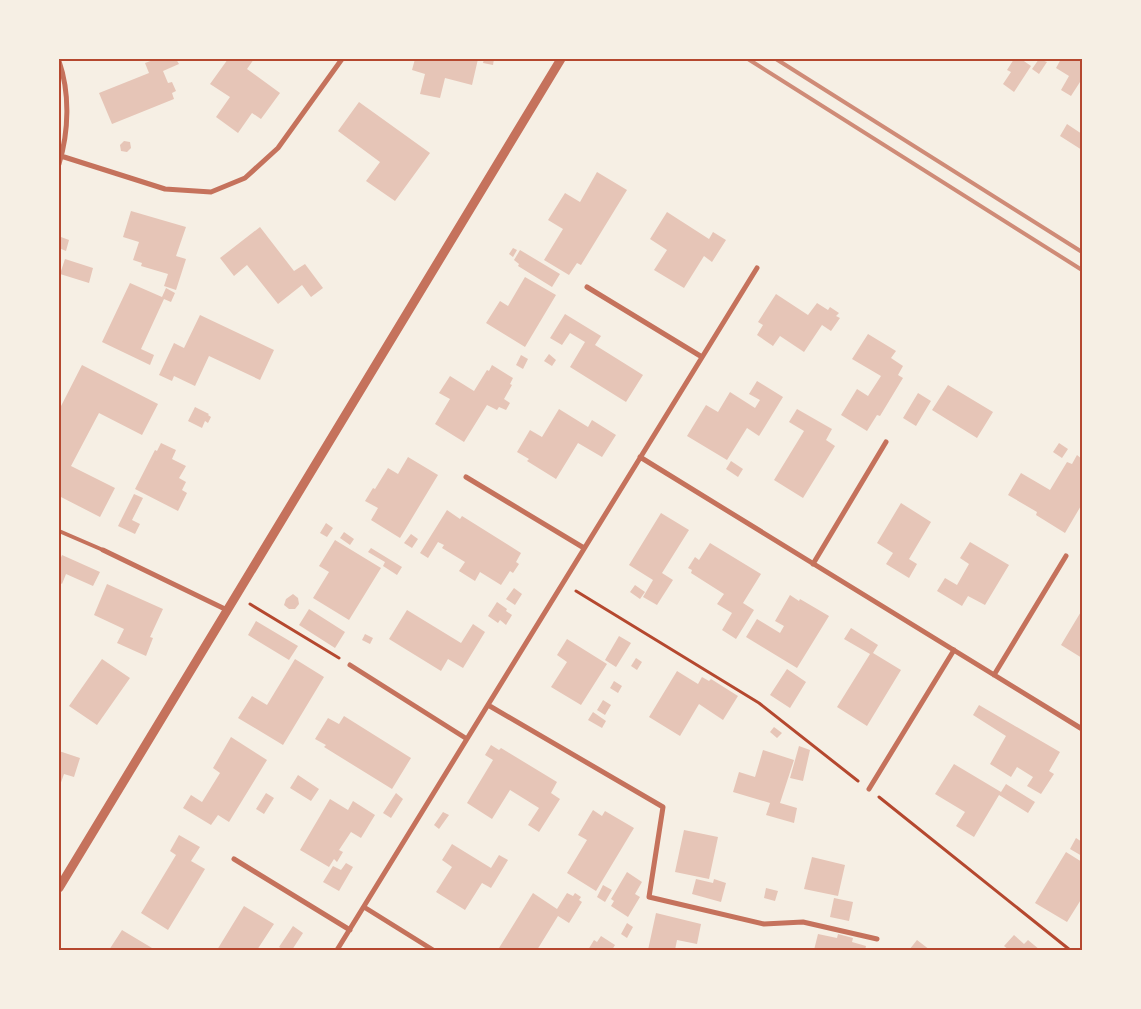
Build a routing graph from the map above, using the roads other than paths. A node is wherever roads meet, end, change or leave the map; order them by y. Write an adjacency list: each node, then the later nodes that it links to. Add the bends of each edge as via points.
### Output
1 (342, 59): 4 (street, via 278,148 245,178 212,192 164,189)
2 (561, 59): 17 (street)
3 (59, 60): 4 (street, via 68,111)
4 (61, 156): 5 (street)
5 (59, 164)
6 (757, 268): 8 (street)
7 (587, 287): 8 (street)
8 (702, 357): 10 (street)
9 (886, 442): 16 (street)
10 (640, 457): 13 (street); 16 (street)
11 (466, 477): 13 (street)
12 (59, 531): 14 (lane)
13 (584, 548): 21 (street)
14 (103, 550): 17 (street)
15 (1066, 556): 20 (street)
16 (813, 564): 18 (street)
17 (227, 610): 26 (street)
18 (954, 650): 20 (street); 24 (street)
19 (350, 665): 23 (street)
20 (994, 675): 22 (street)
21 (488, 706): 23 (street); 29 (street, via 662,807 650,897 764,924 803,922)
22 (1082, 729)
23 (467, 739): 27 (street)
24 (868, 789)
25 (234, 859): 28 (street)
26 (59, 888)
27 (364, 907): 28 (street); 31 (street)
28 (350, 930): 30 (street)
29 (877, 939)
30 (337, 950)
31 (433, 950)

